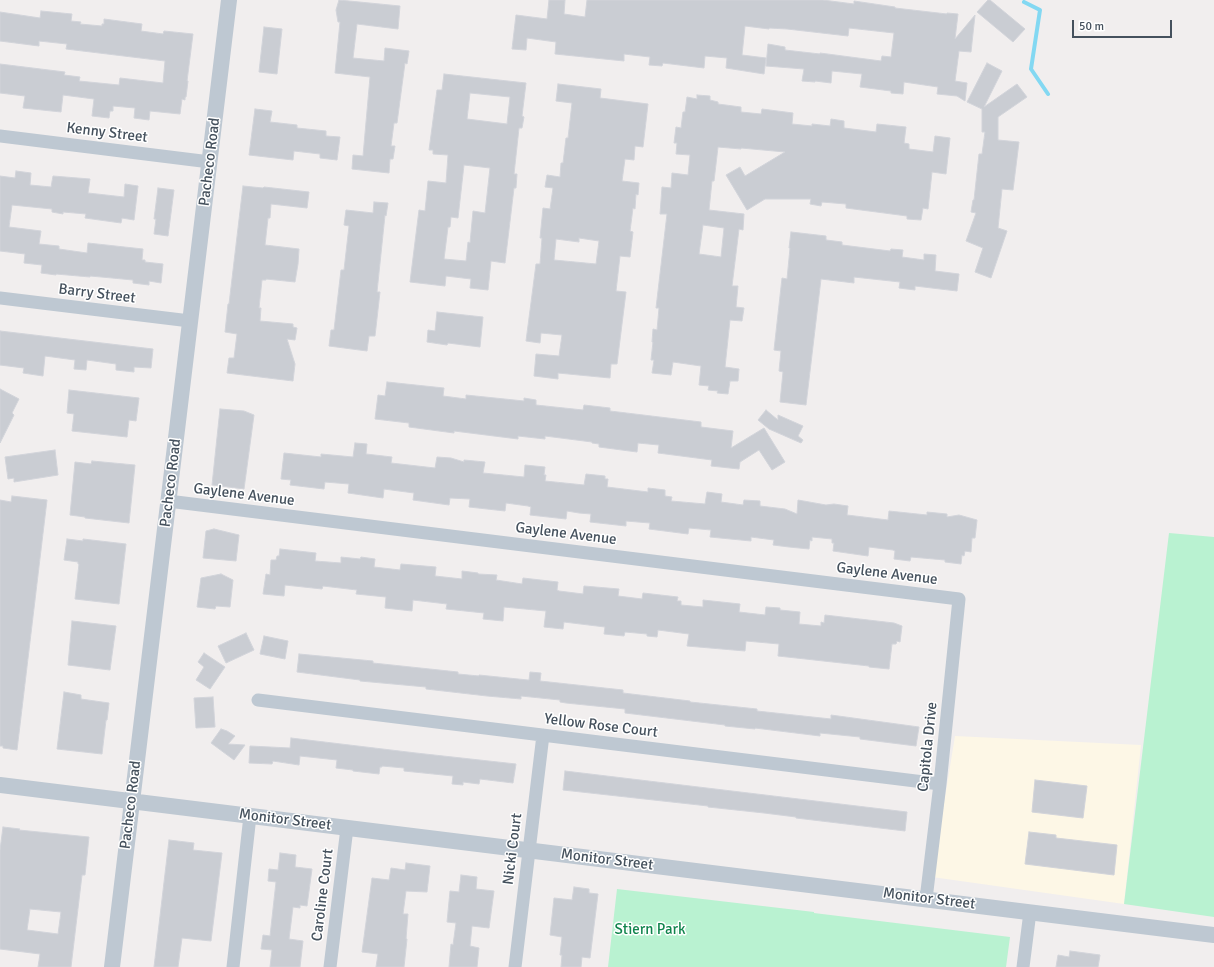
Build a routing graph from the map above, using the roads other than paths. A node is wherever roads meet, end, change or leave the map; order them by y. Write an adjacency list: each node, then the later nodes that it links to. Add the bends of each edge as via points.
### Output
1 (225, 0): 3 (street, Pacheco Road)
2 (0, 136): 3 (street, Kenny Street)
3 (210, 162): 5 (street, Pacheco Road)
4 (0, 298): 5 (street, Barry Street)
5 (190, 321): 6 (street, Pacheco Road)
6 (168, 501): 7 (street, Gaylene Avenue); 12 (street, Pacheco Road)
7 (959, 599): 10 (street, Capitola Drive)
8 (258, 700): 9 (street, Yellow Rose Court)
9 (544, 735): 10 (street, Yellow Rose Court); 15 (street, Nicki Court)
10 (940, 784): 16 (street, Capitola Drive)
11 (0, 785): 12 (street, Monitor Street)
12 (132, 801): 13 (street, Monitor Street); 19 (street, Pacheco Road)
13 (250, 816): 14 (street, Monitor Street); 20 (street)
14 (347, 828): 15 (street, Monitor Street); 21 (street, Caroline Court)
15 (529, 850): 16 (street, Monitor Street); 22 (street, Nicki Court)
16 (926, 899): 17 (street, Monitor Street)
17 (1030, 912): 18 (street, Monitor Street); 23 (street)
18 (1214, 935)
19 (112, 967)
20 (233, 967)
21 (330, 967)
22 (515, 967)
23 (1023, 967)

